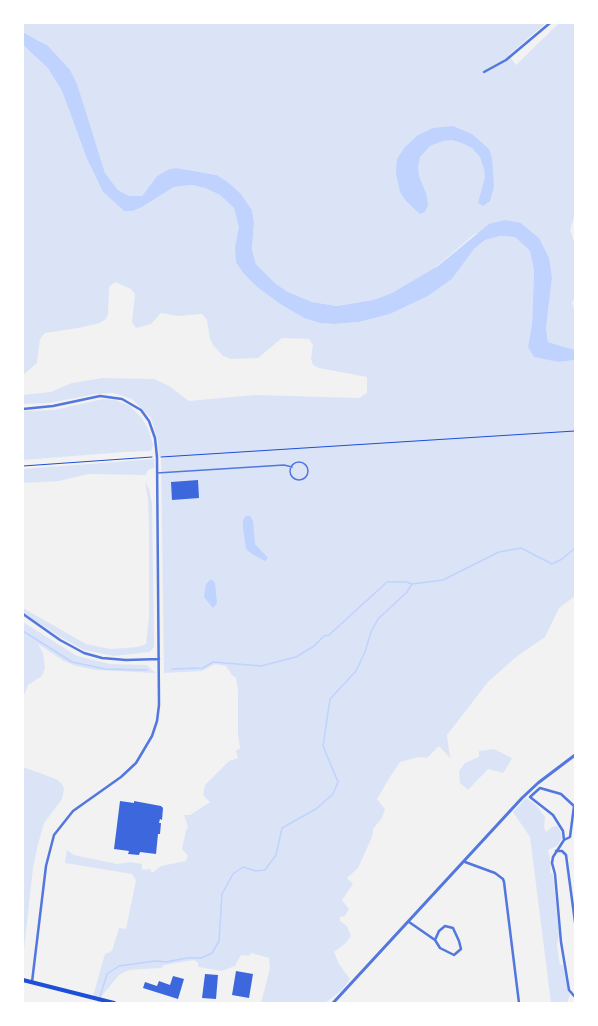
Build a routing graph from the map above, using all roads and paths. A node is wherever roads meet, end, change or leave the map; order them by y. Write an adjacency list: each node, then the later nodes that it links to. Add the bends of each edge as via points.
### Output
1 (550, 23): 2 (street, via 506,60)
2 (484, 72)
3 (23, 409): 5 (street, via 53,406 100,396 122,399 141,410 149,421 155,438)
4 (575, 431): 5 (path)
5 (157, 457): 6 (path); 8 (street)
6 (23, 466)
7 (292, 467): 7 (lane, via 298,463 304,464 308,471 306,477 301,480 293,478); 8 (lane, via 284,465)
8 (157, 473): 10 (street)
9 (23, 614): 10 (street, via 60,640 102,658)
10 (159, 659): 19 (street, via 159,713 145,750 125,774 73,811 54,836 46,866)
11 (575, 754): 14 (street, via 532,788)
12 (564, 840): 12 (street, via 570,837 574,806 561,794 540,788 530,797 553,815); 13 (street)
13 (556, 851): 16 (street, via 562,851 566,855); 20 (street, via 552,863 561,942 570,990)
14 (465, 862): 15 (street); 23 (street, via 495,873 504,882)
15 (409, 922): 17 (street); 22 (street)
16 (575, 922)
17 (435, 940): 17 (street, via 440,948 454,955 461,949 453,928 445,926 439,930)
18 (23, 980): 19 (main road)
19 (32, 983): 21 (main road)
20 (575, 997)
21 (114, 1003)
22 (333, 1003)
23 (519, 1003)

